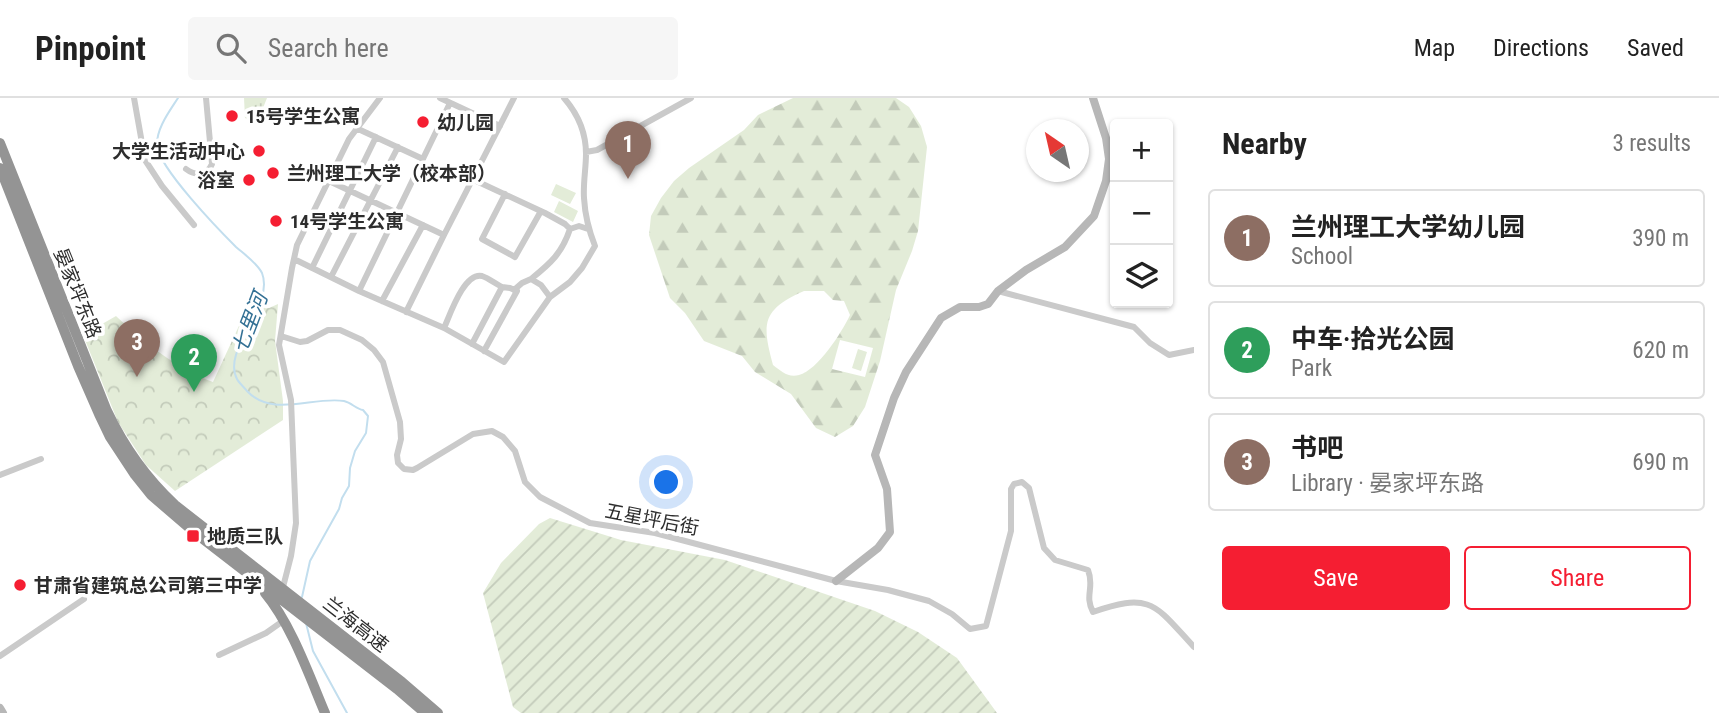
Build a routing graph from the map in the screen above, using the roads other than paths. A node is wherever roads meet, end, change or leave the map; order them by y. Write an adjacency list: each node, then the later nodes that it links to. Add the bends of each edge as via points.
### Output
1 (134, 98): 26 (street, via 145,160)
2 (206, 98): 18 (street, via 212,166 200,174)
3 (380, 98): 11 (street)
4 (440, 98): 9 (street)
5 (514, 98): 10 (street)
6 (564, 98): 15 (street, via 580,120)
7 (691, 98): 15 (street)
8 (1093, 98): 38 (street, via 1108,159 1094,216 1065,247)
9 (450, 103): 10 (street); 16 (street)
10 (500, 126): 19 (street)
11 (356, 128): 12 (street); 20 (street)
12 (376, 137): 14 (street); 21 (street)
13 (0, 143): 49 (highway, 晏家坪东路, via 107,411)
14 (398, 147): 16 (street); 23 (street)
15 (586, 152): 29 (street)
16 (423, 159): 25 (street)
17 (0, 168): 49 (highway, 晏家坪东路, via 110,437)
18 (186, 169)
19 (472, 179): 22 (street); 30 (street)
20 (329, 181): 21 (street); 31 (street)
21 (350, 191): 23 (street); 32 (street)
22 (505, 194): 24 (street); 24 (street, via 482,239 515,257)
23 (371, 200): 25 (street); 33 (street)
24 (541, 211): 28 (street)
25 (396, 214): 27 (street); 37 (street)
26 (194, 225)
27 (423, 225): 30 (street); 40 (street)
28 (570, 229): 29 (street); 34 (street, via 559,255)
29 (588, 229): 39 (street, via 592,253 570,282)
30 (444, 235): 41 (street)
31 (294, 259): 32 (street); 43 (street)
32 (312, 268): 33 (street)
33 (331, 277): 37 (street)
34 (531, 279): 36 (street); 39 (street)
35 (502, 287): 36 (street); 42 (street, via 481,276 465,283); 44 (street)
36 (514, 290): 45 (street)
37 (359, 291): 40 (street)
38 (998, 291): 46 (street, via 1134,327 1169,355); 51 (street, via 988,304 960,307 941,318 906,372 875,455 887,489 890,532 878,548)
39 (550, 297): 45 (street, via 504,362)
40 (382, 300): 41 (street)
41 (406, 312): 42 (street)
42 (444, 328): 44 (street)
43 (281, 336): 51 (street, 五星坪后街, via 300,342 340,330 374,350 383,362 400,422 397,459 404,469 413,470 473,433 492,430 515,452 525,482 540,497 590,523 656,533); 53 (street, via 290,400 296,523)
44 (471, 344): 45 (street)
45 (484, 351)
46 (1194, 351)
47 (41, 459): 48 (street)
48 (0, 475)
49 (155, 492): 50 (highway, 晏家坪东路, via 194,532)
50 (249, 569): 53 (highway, 兰海高速); 53 (highway, via 271,601)
51 (836, 581): 55 (street, via 929,601 970,629 986,626 1012,531 1011,489 1022,482 1028,488 1044,548 1055,560 1088,570 1092,579 1088,602 1094,611 1135,601 1157,607)
52 (84, 600): 58 (street)
53 (279, 603): 54 (highway, 兰海高速); 56 (highway); 56 (highway); 57 (street, via 266,633)
54 (296, 603): 62 (highway, 兰海高速, via 308,621); 63 (highway, 兰海高速)
55 (1194, 647)
56 (299, 652): 61 (highway)
57 (219, 655)
58 (0, 656)
59 (0, 708): 60 (street)
60 (3, 713)
61 (325, 713)
62 (425, 713)
63 (438, 713)

